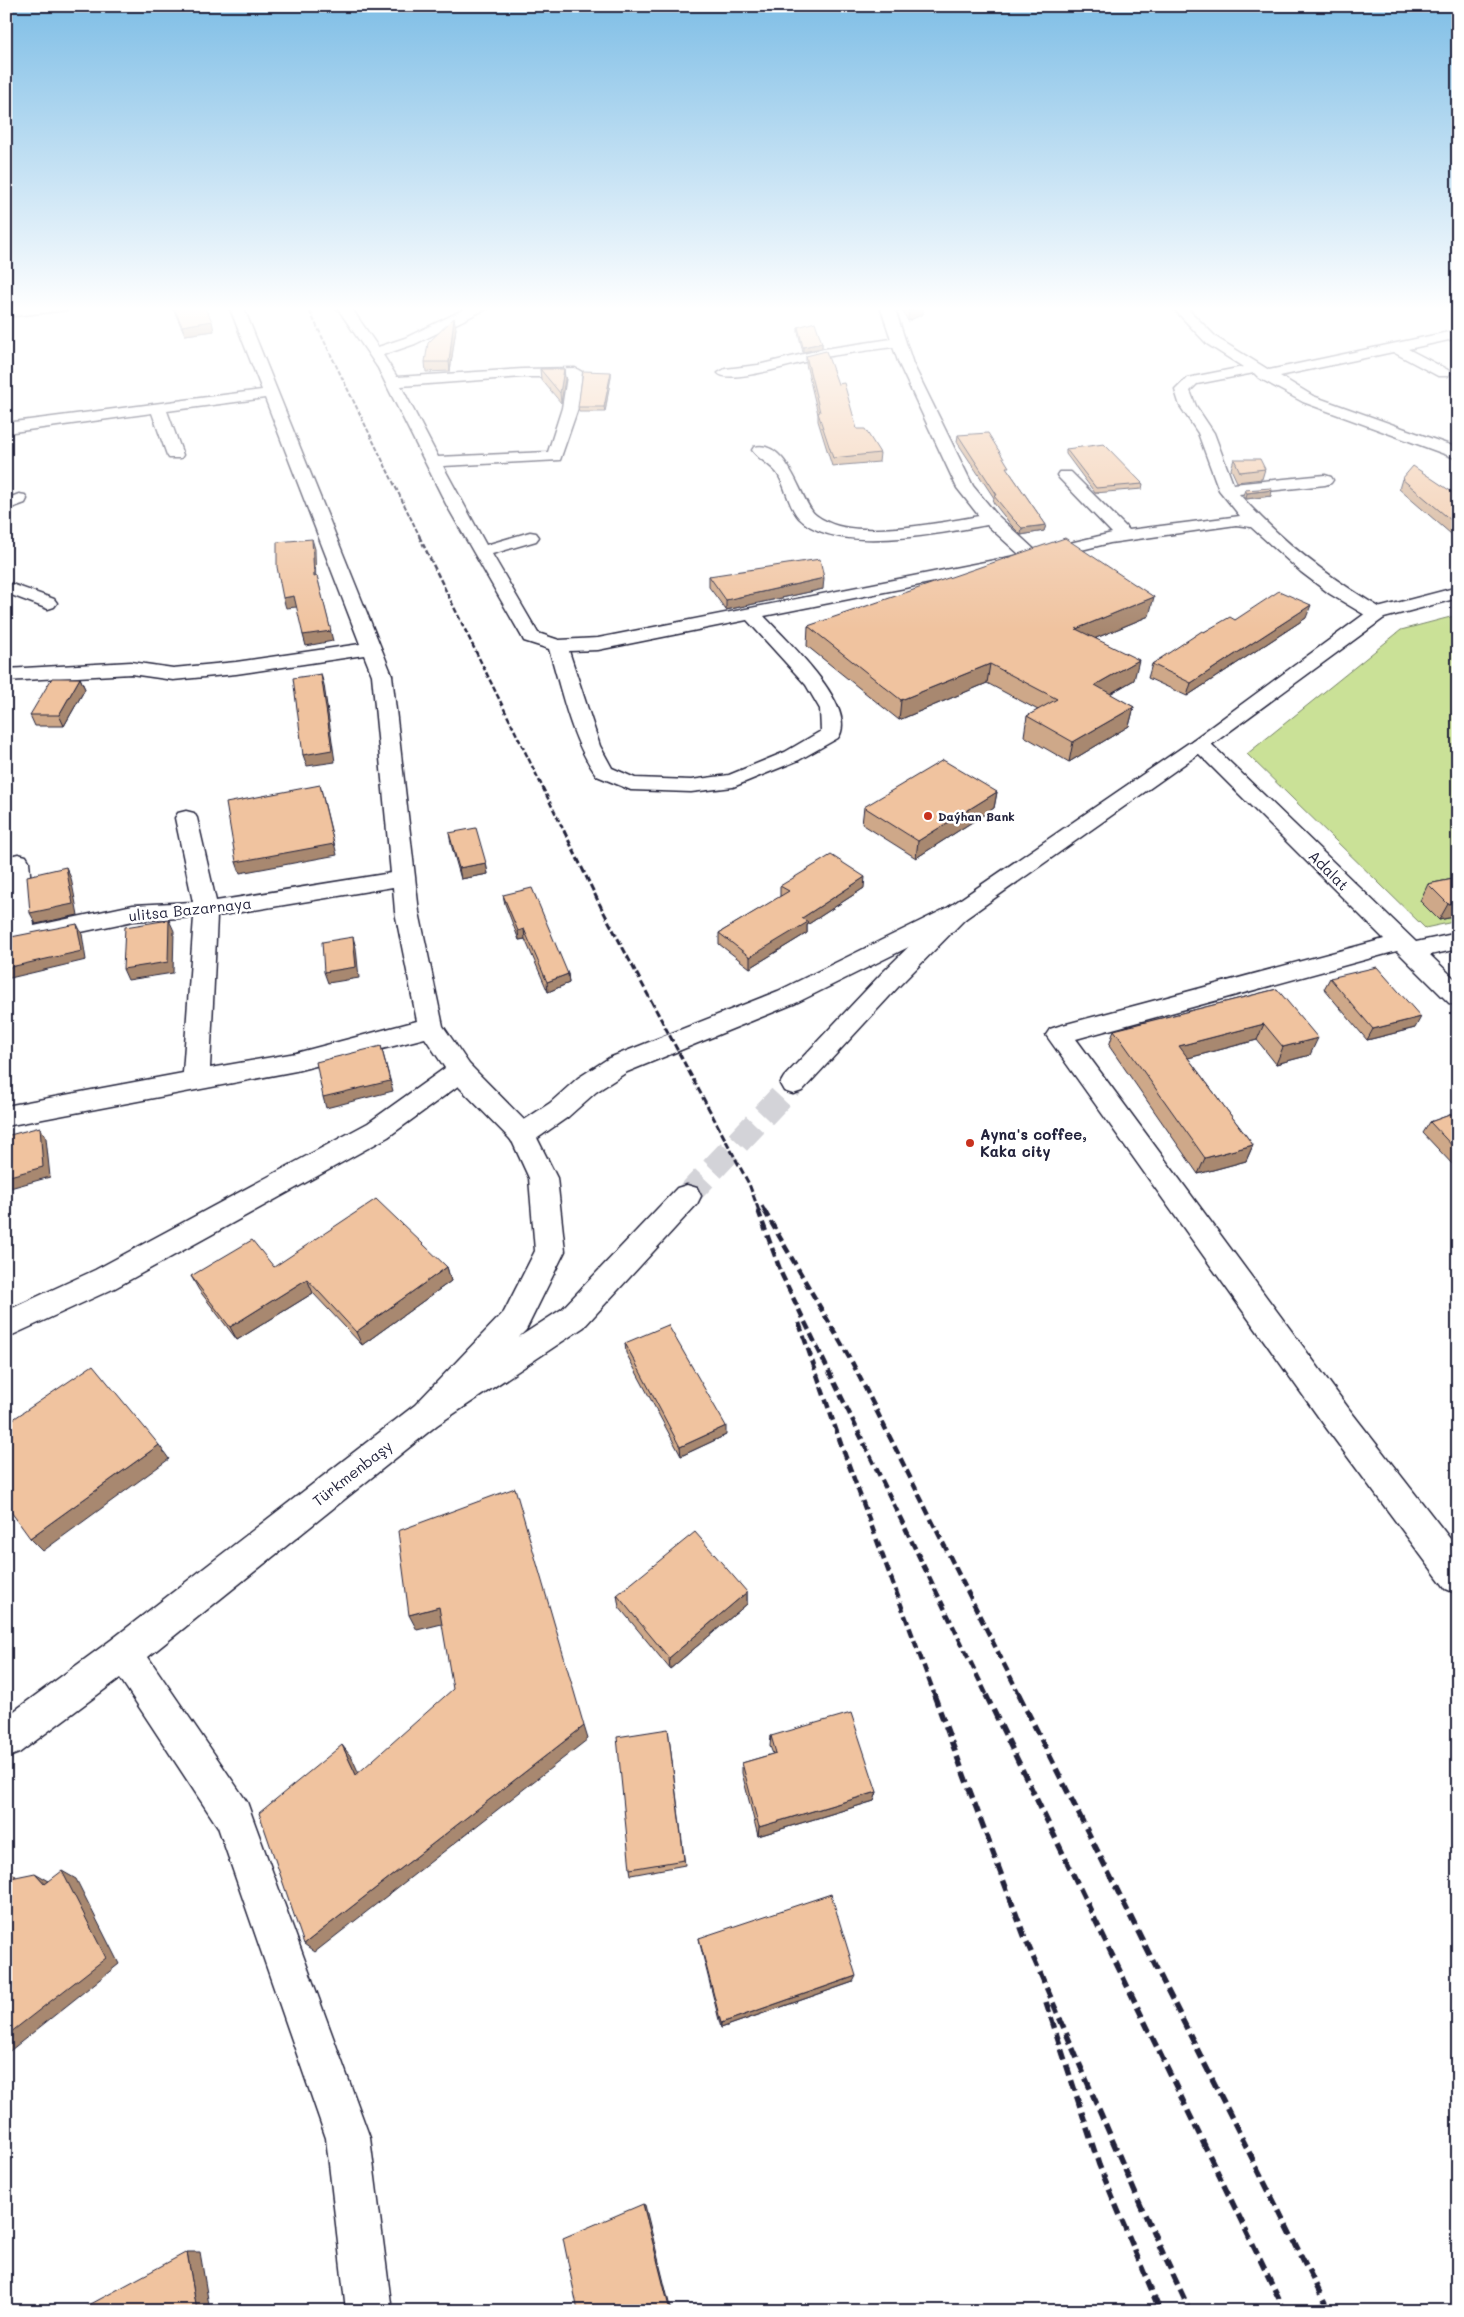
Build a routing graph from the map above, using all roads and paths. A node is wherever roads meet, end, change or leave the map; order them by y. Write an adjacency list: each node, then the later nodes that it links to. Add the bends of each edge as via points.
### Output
1 (111, 414): 9 (street)
2 (160, 414): 11 (street)
3 (280, 414): 29 (street)
4 (408, 414): 13 (street)
5 (568, 414): 13 (street, via 554,457)
6 (930, 414): 17 (street, via 965,488)
7 (1193, 414): 16 (street, via 1206,433)
8 (1349, 414): 12 (street)
9 (6, 428)
10 (760, 450): 17 (street, via 776,460 787,475 805,514 820,525 851,533 888,534)
11 (175, 454)
12 (1458, 454)
13 (432, 462): 21 (street)
14 (1065, 476): 19 (street)
15 (1325, 480): 16 (street)
16 (1227, 490): 18 (street)
17 (991, 519): 22 (street)
18 (1256, 523): 19 (street, via 1236,520); 27 (street, via 1336,590)
19 (1125, 536): 22 (street)
20 (530, 537): 21 (street)
21 (481, 552): 28 (street, via 531,637)
22 (1033, 557): 26 (street)
23 (6, 587): 25 (street)
24 (1458, 592): 27 (street)
25 (48, 603)
26 (752, 614): 28 (street, via 598,644); 28 (street, via 814,682 830,709 831,734 792,756 733,781 691,786 631,784 604,772 590,746)
27 (1377, 614): 31 (street)
28 (558, 646)
29 (372, 648): 30 (street, via 173,674 131,668); 34 (street, via 382,675)
30 (6, 675)
31 (1200, 744): 36 (street); 39 (street, Adalat)
32 (186, 818): 35 (street)
33 (18, 860): 37 (street)
34 (404, 878): 35 (street, ulitsa Bazarnaya); 41 (street, via 407,912)
35 (206, 909): 37 (street, ulitsa Bazarnaya, via 133,913); 43 (street)
36 (957, 913): 44 (street); 46 (street, via 787,997 618,1065)
37 (14, 938)
38 (1458, 941): 39 (street)
39 (1406, 947): 40 (street, Adalat); 50 (street, via 1060,1035 1338,1419)
40 (1458, 996)
41 (432, 1027): 42 (street); 43 (street, via 296,1062)
42 (460, 1071): 46 (street); 48 (street, via 378,1130 104,1279)
43 (196, 1080): 45 (street)
44 (793, 1084)
45 (6, 1116)
46 (522, 1135): 49 (street, via 543,1178 550,1251 515,1321)
47 (687, 1196): 49 (street, Türkmenbaşy, via 573,1318)
48 (6, 1325)
49 (426, 1415): 51 (street, Türkmenbaşy)
50 (1458, 1578)
51 (124, 1653): 52 (street, Türkmenbaşy); 53 (street, via 233,1816 348,2138)
52 (6, 1740)
53 (369, 2311)

